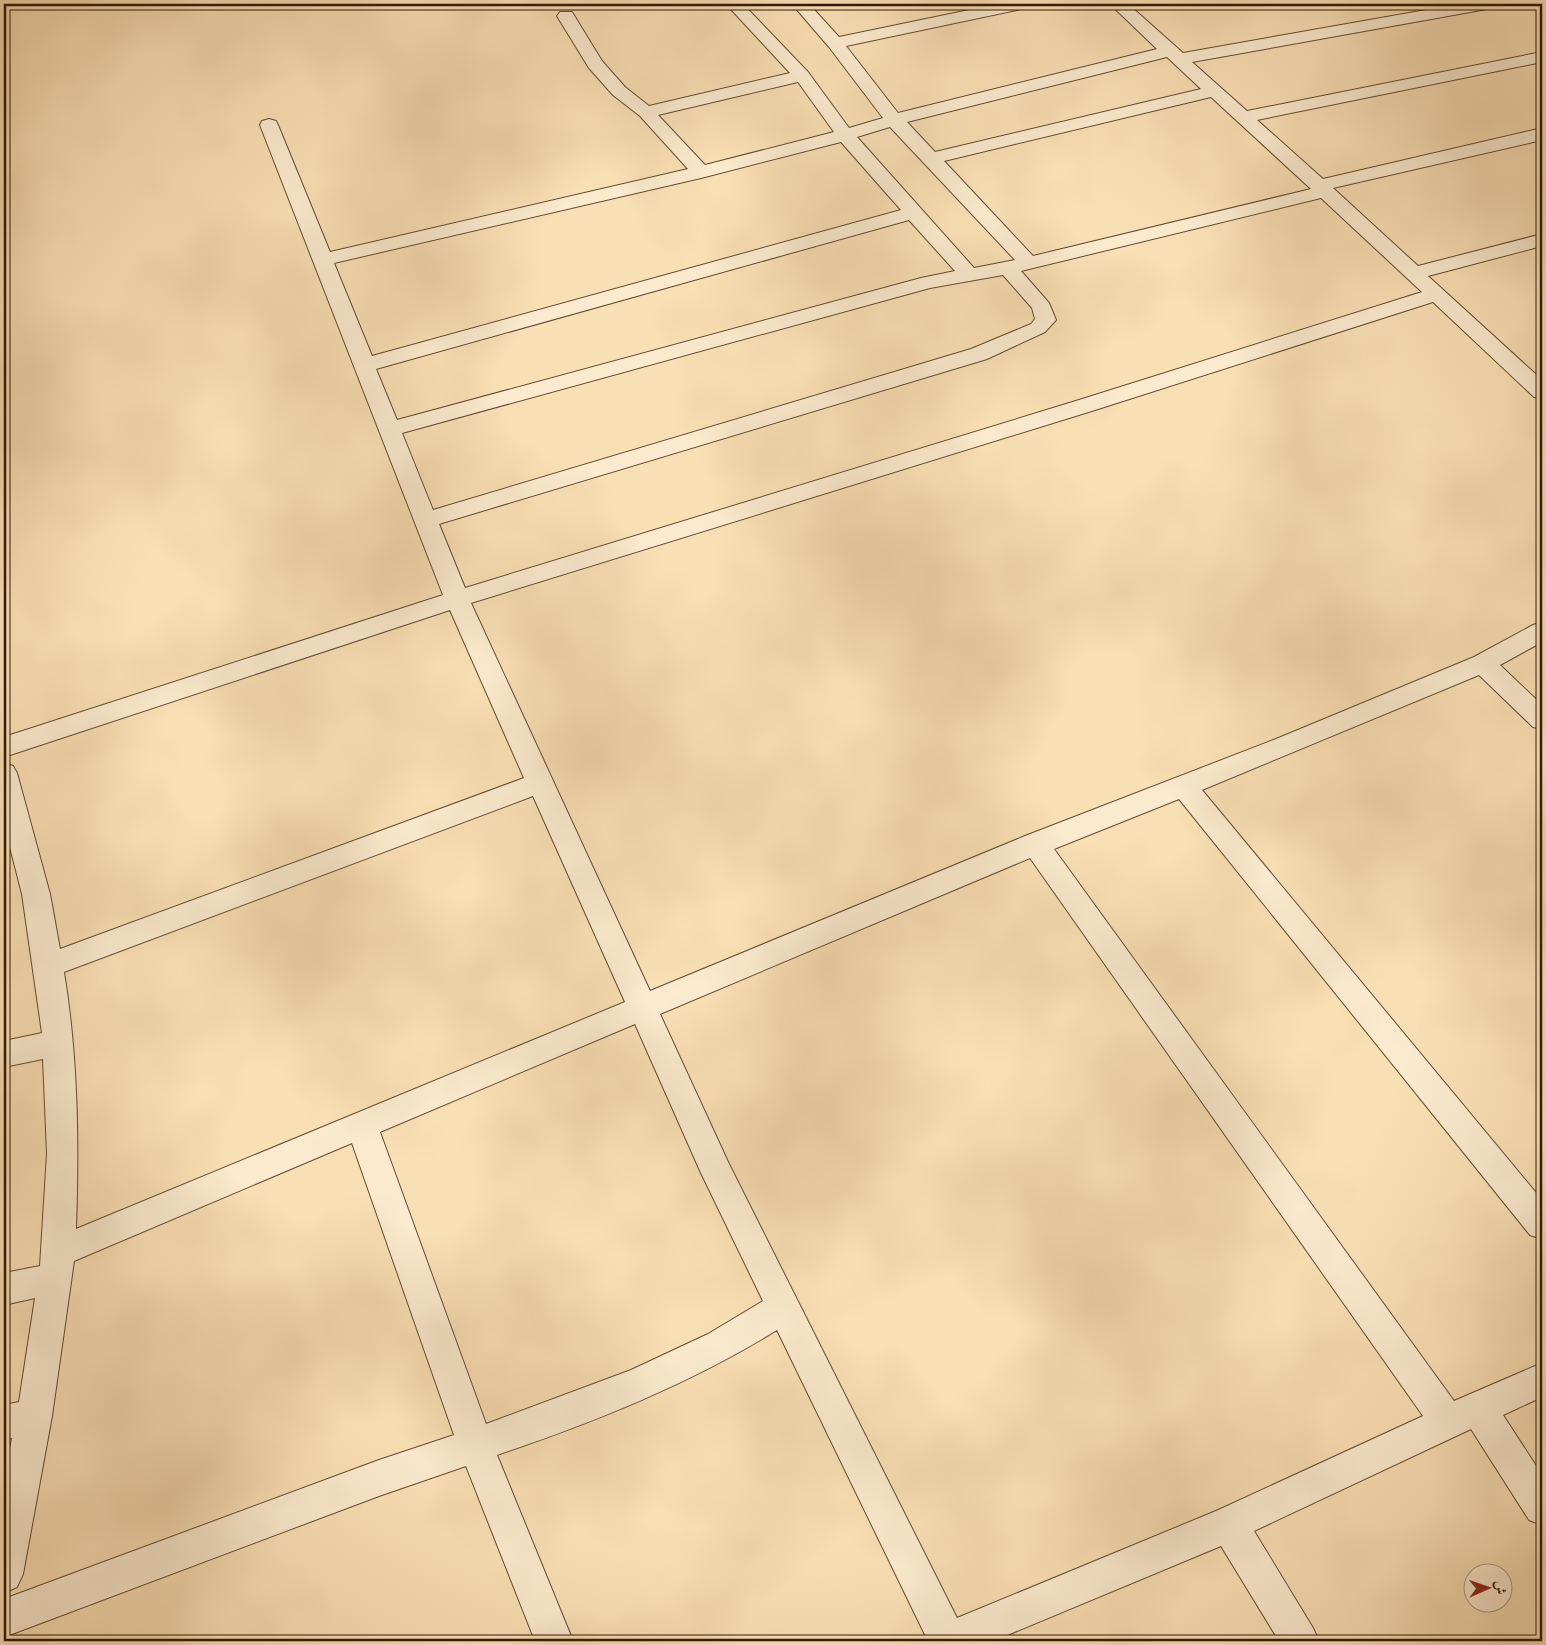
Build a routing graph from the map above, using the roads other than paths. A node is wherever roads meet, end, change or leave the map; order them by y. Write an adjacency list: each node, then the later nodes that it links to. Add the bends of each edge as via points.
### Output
1 (734, 4): 10 (street)
2 (800, 4): 7 (street)
3 (1021, 4): 7 (street)
4 (1118, 4): 8 (street)
5 (1487, 4): 8 (street)
6 (566, 16): 12 (street, via 595,64 619,91)
7 (834, 43): 14 (street)
8 (1175, 55): 11 (street); 14 (street)
9 (1542, 57): 13 (street)
10 (802, 76): 12 (street); 17 (street)
11 (1214, 91): 13 (street); 18 (street)
12 (646, 112): 19 (street)
13 (1243, 117): 20 (street)
14 (894, 120): 17 (street); 18 (street)
15 (269, 125): 23 (street)
16 (1542, 134): 20 (street)
17 (845, 135): 19 (street); 21 (street)
18 (930, 158): 24 (street)
19 (701, 172): 23 (street)
20 (1322, 189): 24 (street); 26 (street)
21 (912, 213): 25 (street); 28 (street)
22 (1542, 240): 26 (street)
23 (323, 260): 28 (street)
24 (1018, 265): 25 (street); 31 (street, via 1046,320 1038,328 979,354)
25 (968, 274): 30 (street, via 928,282)
26 (1414, 274): 27 (street)
27 (1436, 294): 29 (street); 32 (street)
28 (365, 365): 30 (street)
29 (1542, 392)
30 (390, 429): 31 (street)
31 (426, 520): 32 (street)
32 (457, 599): 36 (street); 38 (street)
33 (1542, 631): 34 (street)
34 (1483, 663): 35 (street); 39 (street)
35 (1542, 720)
36 (4, 747)
37 (4, 773): 41 (street, via 36,894)
38 (539, 783): 41 (street); 42 (street)
39 (1184, 786): 40 (street); 46 (street)
40 (1035, 844): 42 (street); 51 (street)
41 (48, 966): 43 (street)
42 (642, 1009): 45 (street); 49 (street, via 717,1173)
43 (58, 1043): 44 (street); 47 (street, via 63,1154)
44 (4, 1054)
45 (362, 1126): 47 (street); 53 (street)
46 (1542, 1224)
47 (57, 1265): 48 (street); 52 (street)
48 (4, 1289)
49 (784, 1307): 53 (street, via 720,1346 641,1383); 59 (street)
50 (1542, 1380): 51 (street)
51 (1463, 1415): 54 (street); 55 (street)
52 (19, 1419): 56 (street)
53 (475, 1444): 57 (street); 58 (street)
54 (1542, 1507)
55 (1229, 1524): 59 (street); 60 (street)
56 (4, 1574)
57 (4, 1618)
58 (554, 1641)
59 (948, 1641)
60 (1300, 1641)

